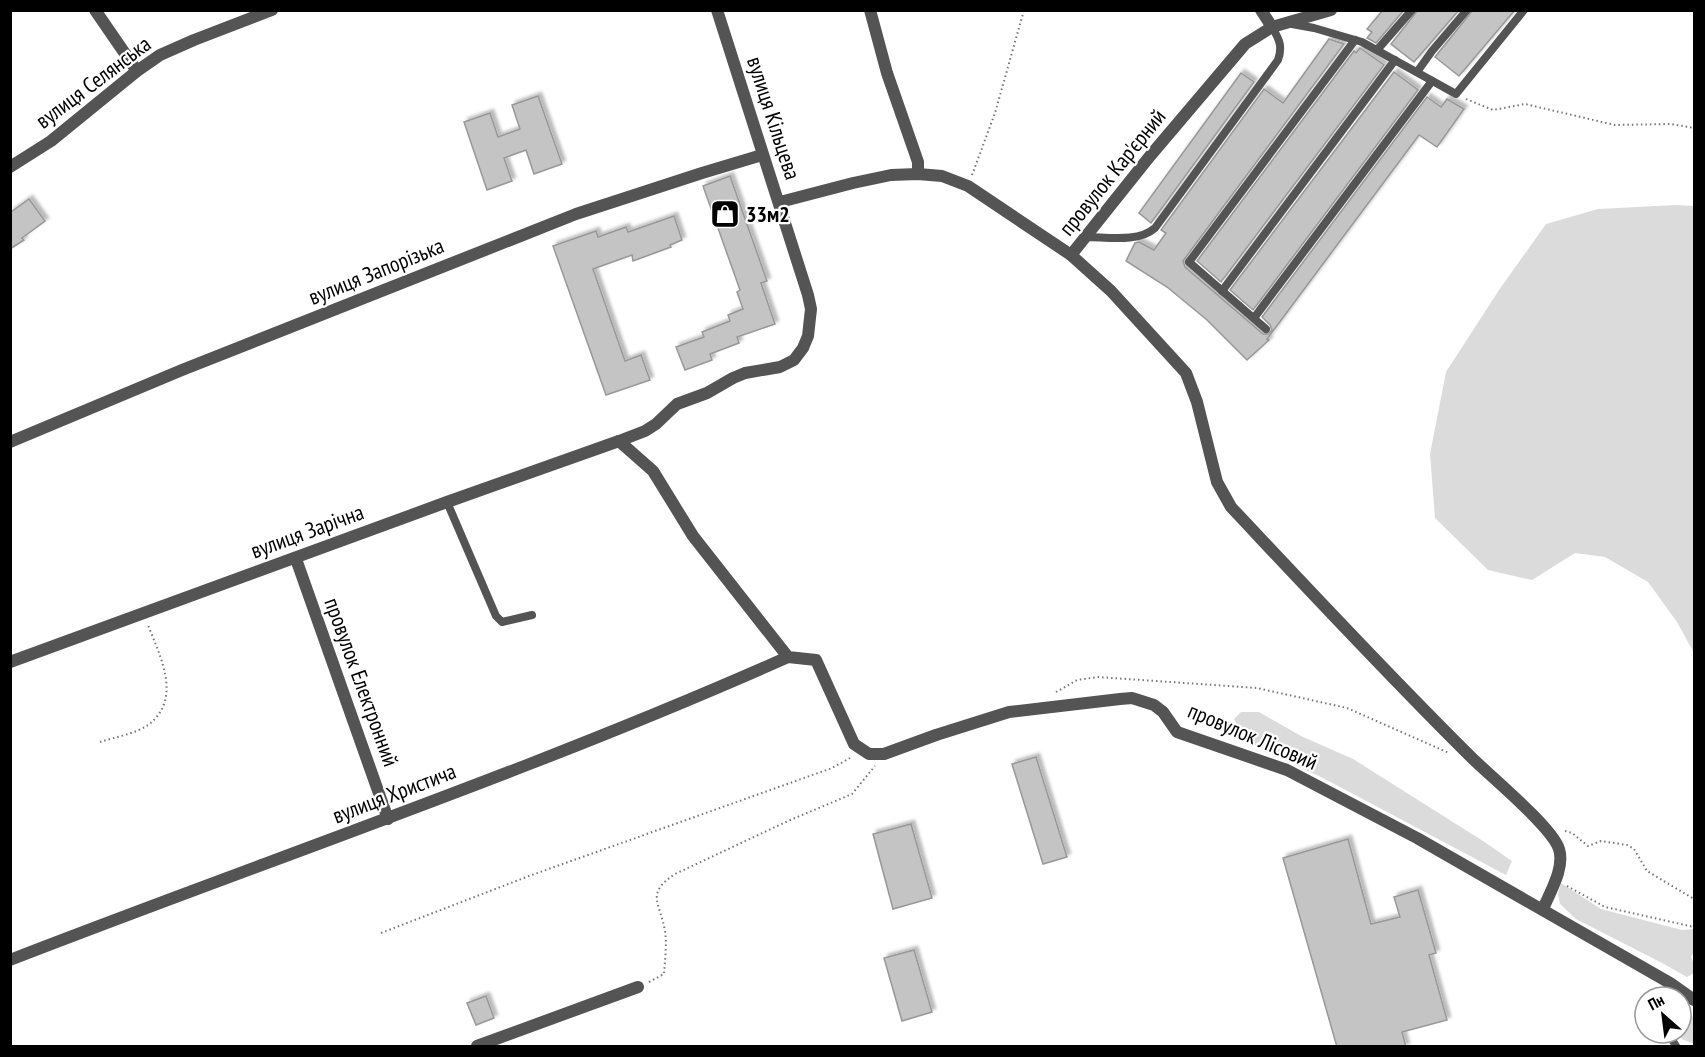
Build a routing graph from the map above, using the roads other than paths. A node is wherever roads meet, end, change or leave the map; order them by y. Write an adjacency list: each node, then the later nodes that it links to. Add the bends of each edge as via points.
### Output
1 (94, 10): 15 (street)
2 (272, 10): 15 (street, вулиця Селянська, via 160,55)
3 (717, 10): 18 (street, вулиця Кільцева)
4 (870, 10): 20 (street, via 918,162)
5 (1261, 10): 11 (street)
6 (1332, 10): 10 (street, провулок Кар'єрний)
7 (1412, 10): 13 (lane)
8 (1467, 10): 16 (lane)
9 (1524, 10): 17 (lane, via 1456,94)
10 (1287, 23): 11 (street, провулок Кар'єрний); 12 (lane)
11 (1272, 27): 22 (street, провулок Кар'єрний, via 1245,44); 22 (lane, via 1280,42 1278,60 1155,228 1137,237)
12 (1355, 40): 13 (lane); 24 (lane, via 1189,262)
13 (1377, 50): 14 (lane)
14 (1395, 60): 16 (lane); 24 (lane)
15 (137, 71): 19 (street, вулиця Селянська, via 51,141)
16 (1417, 72): 17 (lane)
17 (1432, 81): 25 (lane)
18 (762, 155): 21 (street, вулиця Кільцева); 28 (street, вулиця Запорізька, via 576,214)
19 (10, 167)
20 (918, 174): 21 (street, провулок Кар'єрний, via 891,175); 23 (street, провулок Кар'єрний, via 942,176 968,186)
21 (780, 202): 27 (street, вулиця Кільцева, via 812,309 803,348 794,360 780,367 745,373 677,404 656,424)
22 (1085, 237): 23 (street, провулок Кар'єрний)
23 (1071, 255): 35 (street, via 1111,291 1186,373 1218,482 1231,507 1471,758 1551,835 1560,851 1556,881)
24 (1222, 291): 25 (lane)
25 (1254, 318): 26 (lane)
26 (1266, 329)
27 (619, 441): 29 (street, вулиця Зарічна); 32 (street, via 653,471 693,536)
28 (10, 442)
29 (447, 502): 30 (street, вулиця Зарічна); 31 (lane, via 496,616 502,622)
30 (296, 559): 33 (street, вулиця Зарічна); 34 (street, провулок Електронний)
31 (532, 615)
32 (788, 657): 34 (street, вулиця Христича, via 683,704); 35 (street, провулок Лісовий, via 816,660 854,744 876,756 1008,712 1132,698 1154,705 1177,732 1287,770)
33 (10, 662)
34 (388, 819): 36 (street, вулиця Христича)
35 (1543, 909): 37 (street, провулок Лісовий)
36 (11, 959)
37 (1670, 983): 39 (street, провулок Лісовий)
38 (638, 987): 40 (street)
39 (1695, 1000)
40 (477, 1047)

